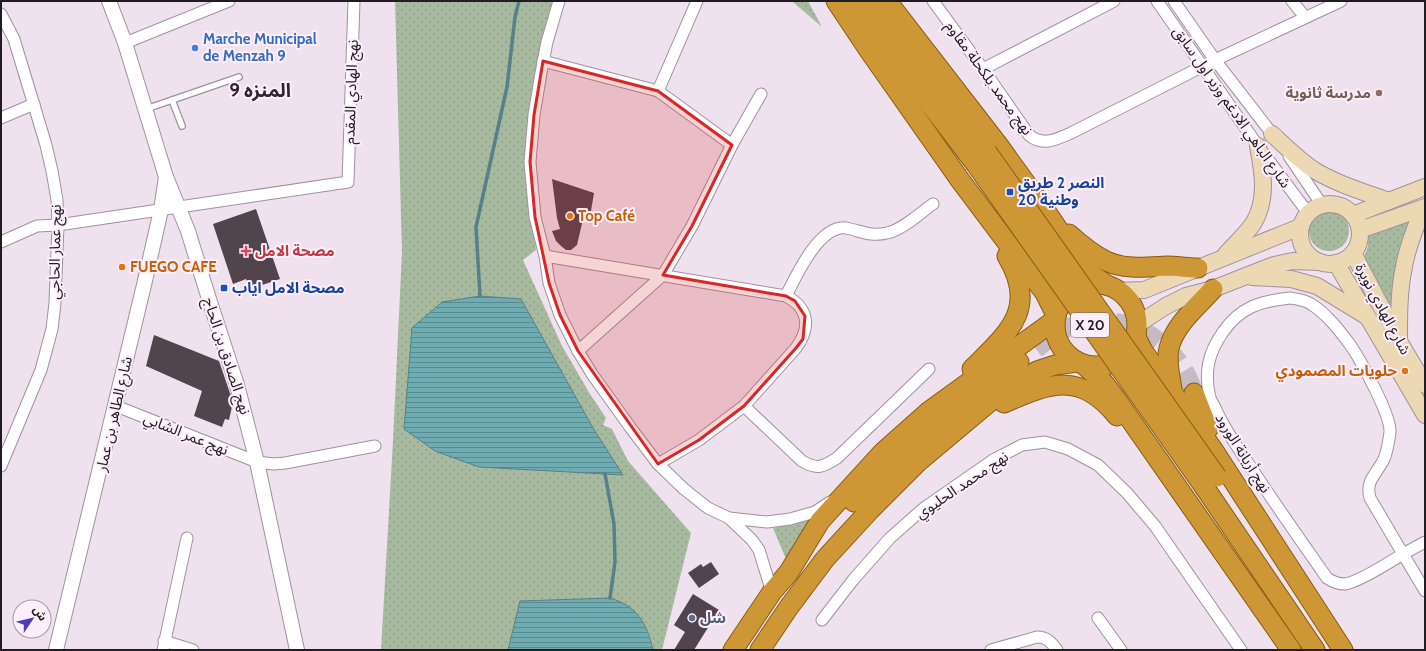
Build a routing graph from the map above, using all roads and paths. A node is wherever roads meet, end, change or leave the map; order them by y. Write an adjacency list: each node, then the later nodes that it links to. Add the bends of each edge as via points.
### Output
1 (109, 1): 18 (street, نهج الصادق بن الحاج)
2 (229, 1): 18 (street)
3 (354, 1): 41 (street, نهج الهادي المقدم, via 348,182)
4 (559, 1): 20 (street)
5 (697, 1): 24 (street)
6 (836, 1): 36 (highway)
7 (851, 1): 34 (highway, X 20)
8 (870, 1): 34 (highway, X 20)
9 (887, 1): 44 (highway)
10 (933, 1): 22 (street, نهج محمد بلكحلة مقاوم)
11 (1114, 1): 22 (street)
12 (1157, 1): 21 (street, شارع الباهي الادغم وزير اول سابق)
13 (1174, 1): 19 (street, شارع الباهي الادغم وزير اول سابق)
14 (1292, 1): 17 (street)
15 (1341, 1): 17 (street, نهج محمد بلكحلة مقاوم)
16 (1, 14): 27 (street, نهج عمار الحاجي, via 14,39)
17 (1305, 17): 19 (street, نهج محمد بلكحلة مقاوم)
18 (125, 43): 28 (street, نهج الصادق بن الحاج)
19 (1215, 60): 21 (street, نهج محمد بلكحلة مقاوم); 31 (street, شارع الباهي الادغم وزير اول سابق)
20 (543, 61): 24 (street); 51 (street, via 534,115 530,162 535,217)
21 (1203, 66): 22 (street, نهج محمد بلكحلة مقاوم, via 1071,133 1044,142 1028,135); 33 (street, شارع الباهي الادغم وزير اول سابق)
22 (983, 69)
23 (239, 77): 26 (lane)
24 (658, 91): 32 (street)
25 (762, 94): 32 (street)
26 (172, 100): 28 (lane); 30 (lane)
27 (34, 104): 29 (street); 47 (street, نهج عمار الحاجي, via 52,171)
28 (146, 109): 35 (street, نهج الصادق بن الحاج)
29 (1, 118)
30 (182, 126)
31 (1272, 134): 38 (main road, via 1314,170 1352,188); 40 (street, شارع الباهي الادغم وزير اول سابق)
32 (732, 144): 56 (street, via 692,226)
33 (1258, 146): 45 (street, شارع الباهي الادغم وزير اول سابق); 52 (main road, via 1264,187 1260,207 1253,223)
34 (981, 157): 82 (highway, X 20, bridge)
35 (166, 177): 41 (street, نهج الصادق بن الحاج); 43 (street, شارع الطاهر بن عمار)
36 (960, 180): 61 (highway, via 1045,293); 74 (highway, via 1011,262 1021,294 1020,308 1003,337)
37 (1425, 187): 38 (main road)
38 (1389, 201): 46 (main road)
39 (933, 204): 60 (street, via 889,233 874,236 844,228 828,233 808,254)
40 (1322, 205): 45 (main road); 46 (main road, via 1340,205 1347,209)
41 (179, 207): 43 (street); 78 (street, نهج الصادق بن الحاج, via 237,385)
42 (1424, 208): 46 (main road); 64 (main road, via 1404,266 1398,307)
43 (161, 210): 47 (street); 72 (street, شارع الطاهر بن عمار)
44 (1045, 210): 55 (highway, via 1070,235 1106,261 1132,267); 58 (highway, via 1085,268 1095,278)
45 (1308, 213): 48 (main road)
46 (1356, 222): 50 (main road, via 1359,242)
47 (58, 225): 49 (street, via 36,226); 80 (street, نهج عمار الحاجي, via 52,329 41,370)
48 (1300, 227): 52 (main road); 53 (main road, via 1300,238 1304,248 1310,257)
49 (1, 242)
50 (1353, 253): 54 (main road); 64 (main road, شارع الهادي نويرة)
51 (545, 256): 56 (street); 66 (street, via 549,283 560,315)
52 (1220, 259): 55 (main road)
53 (1320, 262): 54 (main road); 57 (main road, via 1293,261)
54 (1336, 263): 62 (main road, شارع الهادي نويرة)
55 (1198, 268): 58 (main road, via 1144,290)
56 (663, 275): 60 (street); 66 (street)
57 (1239, 277): 59 (main road); 62 (main road, via 1291,278 1316,286)
58 (1113, 288): 61 (highway, via 1094,284 1081,286 1061,303); 63 (highway, via 1129,300 1135,311)
59 (1213, 288): 63 (main road, via 1186,296 1166,306); 70 (highway, via 1176,331 1169,349 1168,367)
60 (786, 296): 73 (street, via 802,308 806,328 803,339)
61 (1056, 317): 67 (highway, via 1055,332 1059,344 1067,354); 74 (highway)
62 (1367, 317): 75 (main road, شارع الهادي نويرة)
63 (1137, 331): 67 (highway, via 1130,349 1121,359 1097,367); 70 (highway, via 1143,351)
64 (1399, 341): 69 (main road, شارع الهادي نويرة)
65 (1036, 349): 88 (highway, via 915,443 871,484)
66 (578, 351): 79 (street, via 607,396)
67 (1080, 363): 76 (highway, via 1055,365 1037,371 998,396); 84 (highway, via 1103,382)
68 (930, 369): 73 (street, via 837,458 819,467 802,462)
69 (1425, 385)
70 (1172, 390): 91 (highway)
71 (1194, 393): 91 (highway, via 1206,424 1272,526)
72 (116, 406): 78 (street, نهج عمر الشابي); 95 (street, شارع الطاهر بن عمار)
73 (744, 406): 79 (street, via 699,440)
74 (928, 412): 81 (highway, via 883,452)
75 (1425, 415)
76 (946, 438): 84 (highway, via 1001,404 1034,390 1053,385 1080,388 1090,392 1112,411); 99 (highway, via 871,509 825,560)
77 (375, 446): 78 (street, نهج عمر الشابي, via 285,463)
78 (257, 462): 97 (street, نهج الصادق بن الحاج)
79 (658, 464): 83 (street, via 708,508)
80 (1, 466)
81 (863, 474): 83 (street, via 814,512 767,522); 88 (highway, via 820,521)
82 (1211, 482): 105 (highway, X 20); 106 (highway, X 20)
83 (729, 518): 90 (street, via 759,550)
84 (1202, 521): 104 (highway)
85 (187, 538): 94 (street)
86 (1425, 542): 87 (street, نهج أريانة الورود)
87 (1404, 554): 87 (street, نهج أريانة الورود, via 1370,498 1370,481 1384,458 1390,431 1388,418 1379,398 1352,347 1330,321 1311,304 1301,300 1274,300 1257,304 1242,313 1227,326 1214,345 1209,362 1211,399 1224,428 1327,578 1335,583 1346,584 1368,575); 89 (street, نهج أريانة الورود)
88 (789, 572): 90 (highway)
89 (1425, 591)
90 (772, 592): 98 (highway)
91 (1321, 615): 107 (highway)
92 (1098, 618): 102 (street)
93 (822, 620): 103 (street, نهج محمد الحليوي, via 890,538 924,508 993,460 1022,445 1045,442 1068,449 1098,465 1127,493 1155,526)
94 (164, 646): 96 (street)
95 (56, 650)
96 (193, 650)
97 (297, 650)
98 (733, 650)
99 (760, 650)
100 (991, 650): 101 (street, via 1037,637 1044,637)
101 (1057, 650)
102 (1121, 650)
103 (1241, 650)
104 (1291, 650)
105 (1315, 650)
106 (1331, 650)
107 (1343, 650)

